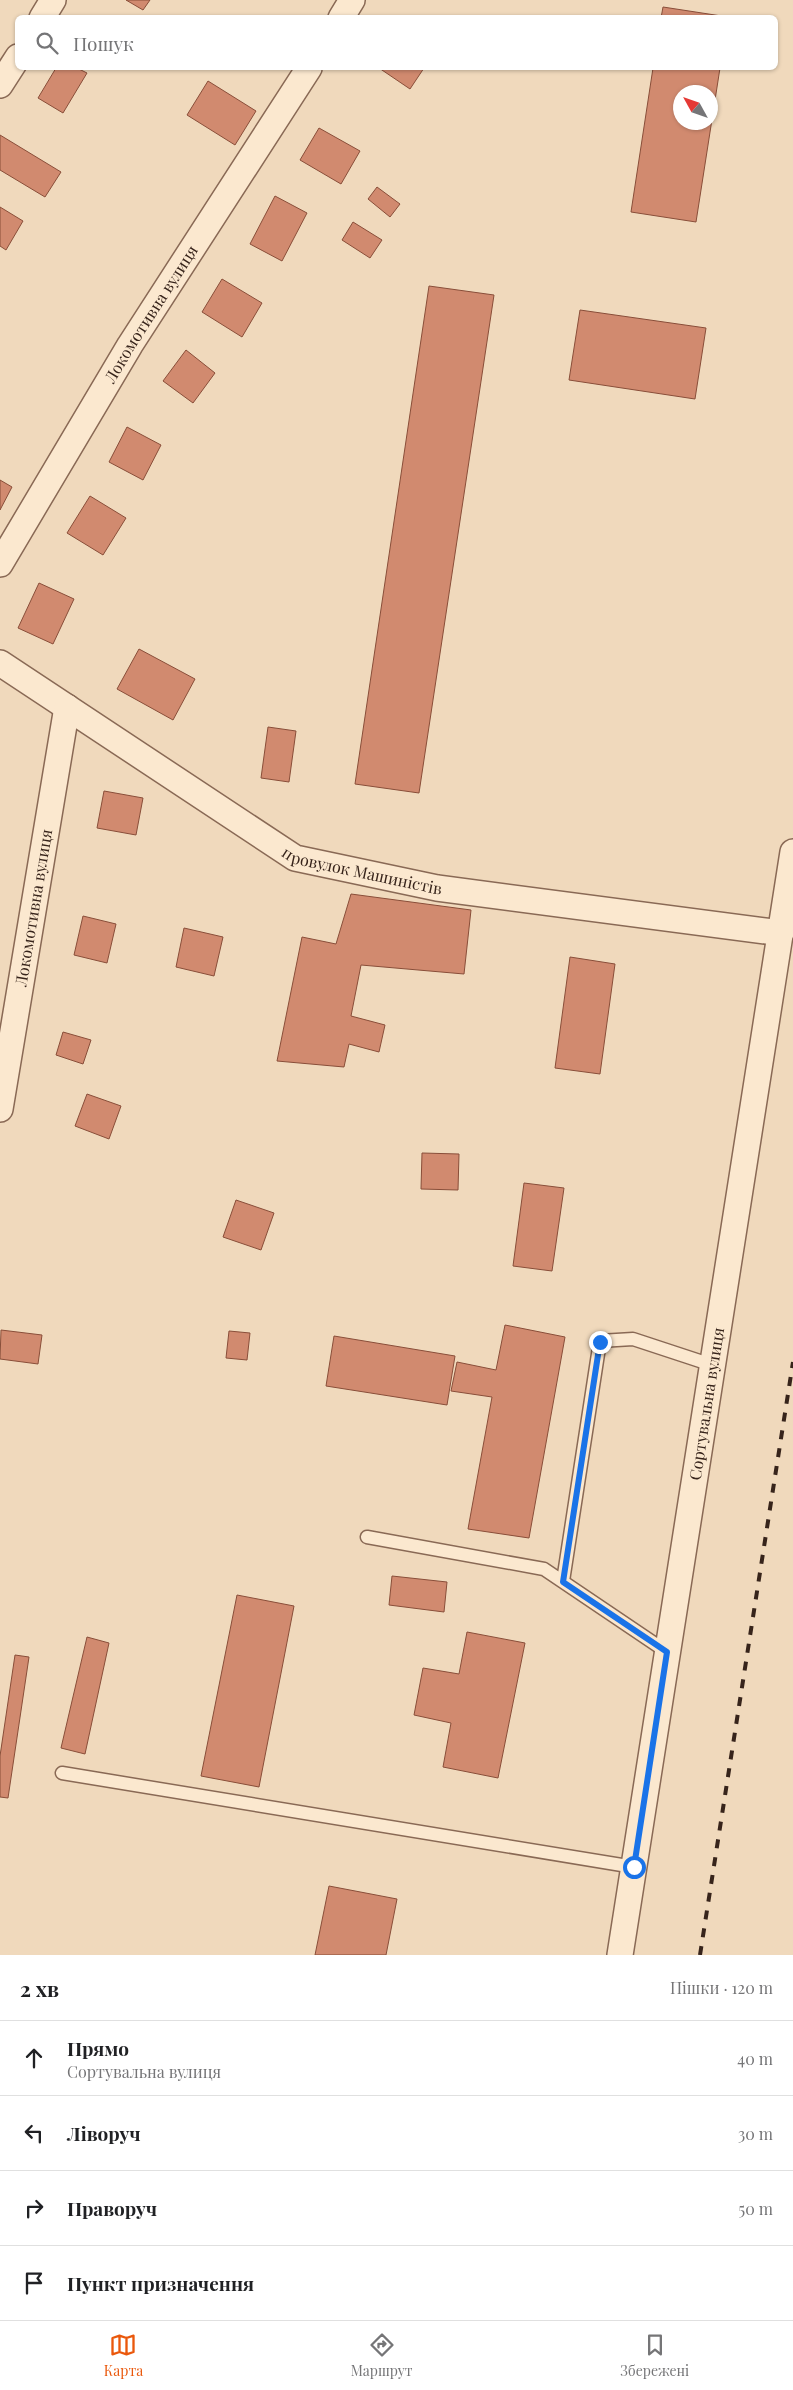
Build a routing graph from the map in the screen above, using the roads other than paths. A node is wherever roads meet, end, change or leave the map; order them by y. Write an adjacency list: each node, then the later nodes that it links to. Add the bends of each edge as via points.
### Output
1 (52, 0): 3 (street)
2 (352, 0): 4 (street)
3 (44, 15)
4 (343, 15)
5 (15, 61): 7 (street)
6 (308, 70): 8 (street, Локомотивна вулиця, via 130,345)
7 (0, 85)
8 (0, 564)
9 (0, 664): 10 (street, провулок Машиністів)
10 (67, 707): 12 (street, провулок Машиністів, via 294,858 437,888); 13 (street, Локомотивна вулиця)
11 (793, 852): 12 (street, Сортувальна вулиця)
12 (780, 933): 14 (street, Сортувальна вулиця)
13 (0, 1109)
14 (712, 1365): 16 (lane, via 633,1339 600,1342); 17 (street, Сортувальна вулиця)
15 (367, 1538): 16 (lane, via 544,1569)
16 (563, 1582): 17 (lane)
17 (667, 1652): 19 (street, Сортувальна вулиця)
18 (62, 1773): 19 (lane)
19 (634, 1867): 20 (street, Сортувальна вулиця)
20 (620, 1955)

